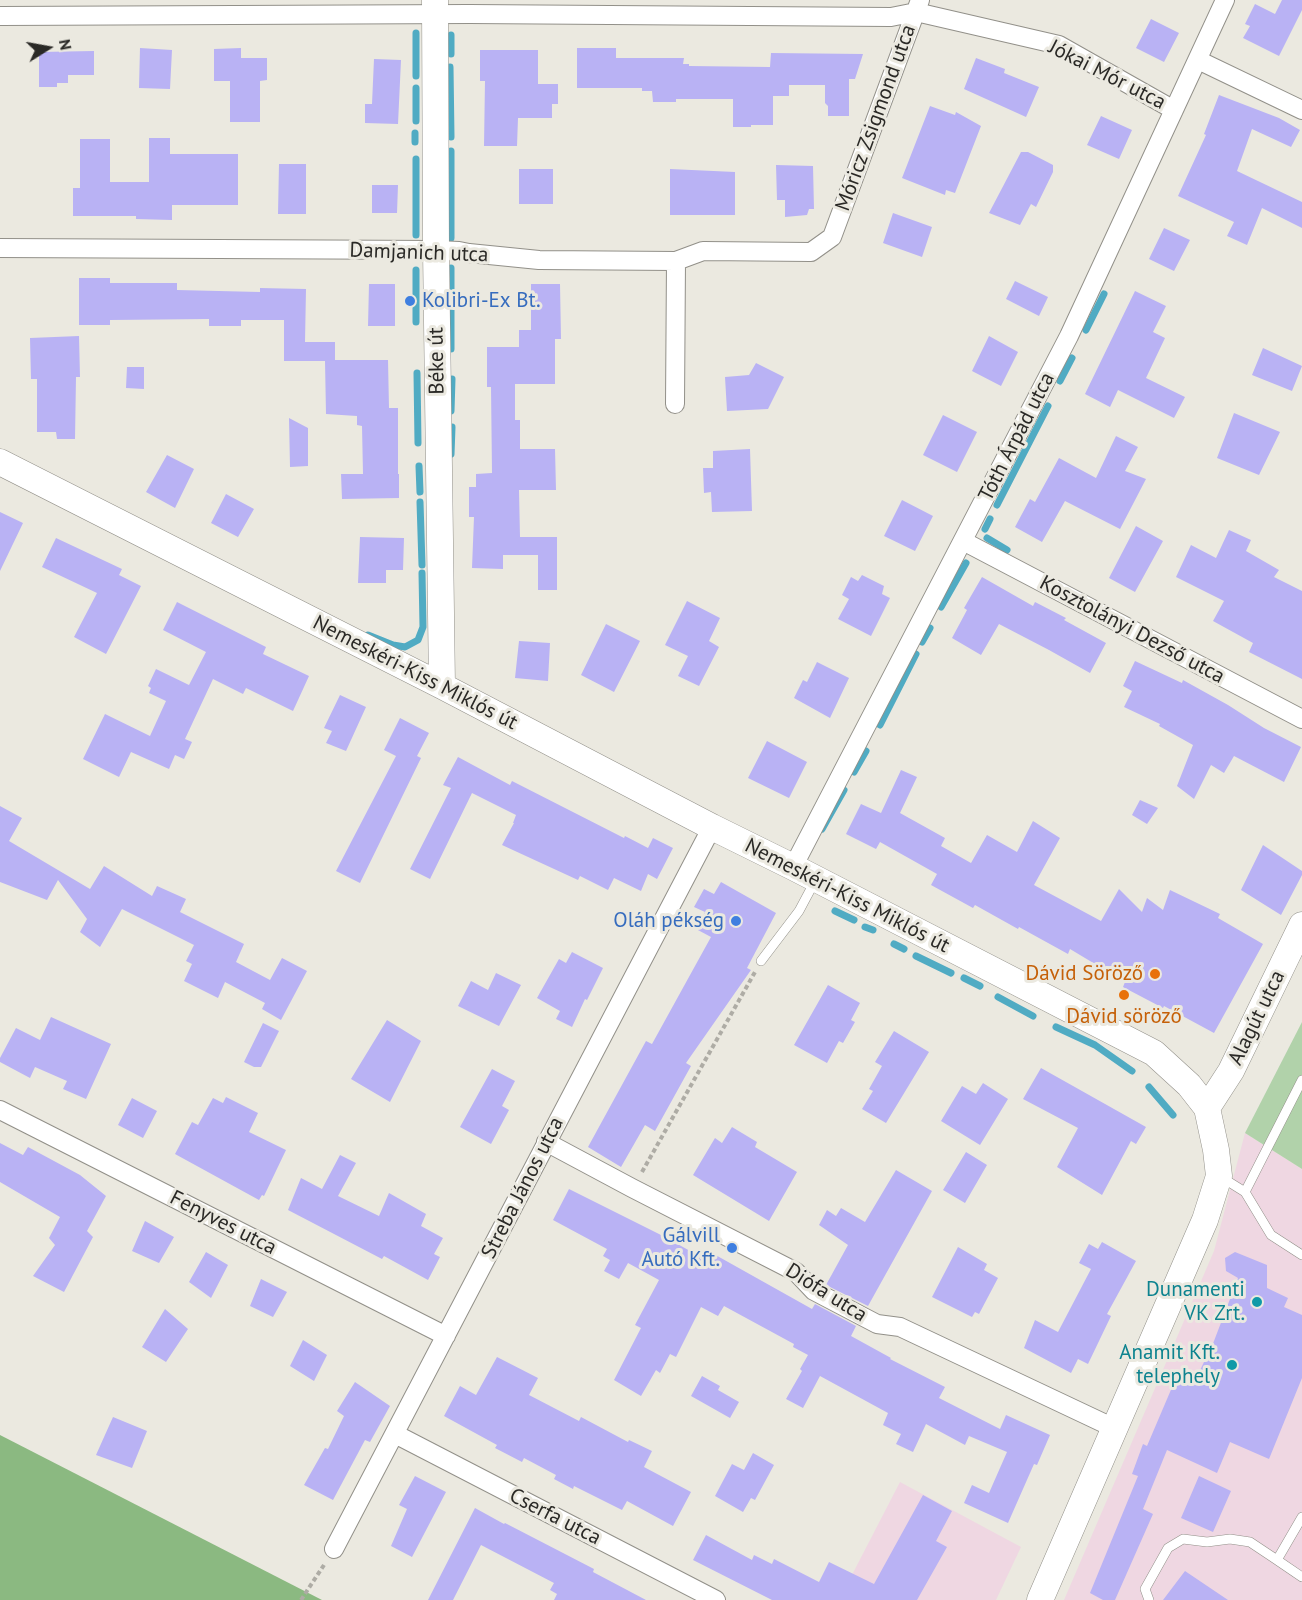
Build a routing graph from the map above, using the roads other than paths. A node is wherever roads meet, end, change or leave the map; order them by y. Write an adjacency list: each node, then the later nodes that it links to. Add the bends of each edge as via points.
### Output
1 (1225, 0): 5 (street, Tóth Árpád utca)
2 (918, 6): 3 (street, Jókai Mór utca, via 891,17); 6 (street, Jókai Mór utca, via 1059,45); 8 (street, Móricz Zsigmond utca)
3 (435, 7): 4 (street, Jókai Mór utca); 10 (street, Béke út)
4 (0, 16)
5 (1198, 60): 6 (street, Tóth Árpád utca); 7 (street)
6 (1174, 110): 14 (street, Tóth Árpád utca, via 1069,336)
7 (1302, 110)
8 (832, 237): 11 (street, Damjanich utca, via 811,252 703,251)
9 (0, 248): 10 (street, Damjanich utca)
10 (436, 250): 11 (street, Damjanich utca, via 539,260); 15 (street, Béke út)
11 (676, 261): 12 (street)
12 (675, 404)
13 (0, 462): 15 (street, Nemeskéri-Kiss Miklós út)
14 (963, 541): 16 (street, Kosztolányi Dezső utca); 18 (street, Tóth Árpád utca)
15 (442, 686): 17 (street, Nemeskéri-Kiss Miklós út)
16 (1302, 719)
17 (712, 827): 18 (street, Nemeskéri-Kiss Miklós út); 25 (street, Streba János utca)
18 (793, 867): 19 (street, Nemeskéri-Kiss Miklós út)
19 (816, 879): 21 (lane, via 799,910); 23 (street, Nemeskéri-Kiss Miklós út, via 1154,1053)
20 (1302, 925): 23 (street, Alagút utca, via 1231,1071)
21 (761, 961)
22 (1302, 1080): 27 (lane)
23 (1207, 1108): 26 (street, Nemeskéri-Kiss Miklós út)
24 (0, 1110): 29 (street, Fenyves utca)
25 (546, 1142): 29 (street, Streba János utca); 30 (street, Diófa utca, via 796,1272 814,1291 877,1324 900,1327)
26 (1219, 1176): 27 (lane); 30 (street, Nemeskéri-Kiss Miklós út, via 1205,1220)
27 (1245, 1192): 28 (lane, via 1271,1235)
28 (1302, 1255)
29 (446, 1336): 31 (street, Streba János utca)
30 (1114, 1428): 37 (street, Nemeskéri-Kiss Miklós út)
31 (395, 1434): 33 (street, Streba János utca); 36 (street, Cserfa utca)
32 (1302, 1517): 34 (lane)
33 (334, 1549)
34 (1277, 1560): 35 (lane); 38 (lane, via 1250,1542 1183,1539 1168,1548 1145,1589)
35 (1302, 1577)
36 (716, 1600)
37 (1040, 1600)
38 (1149, 1600)

